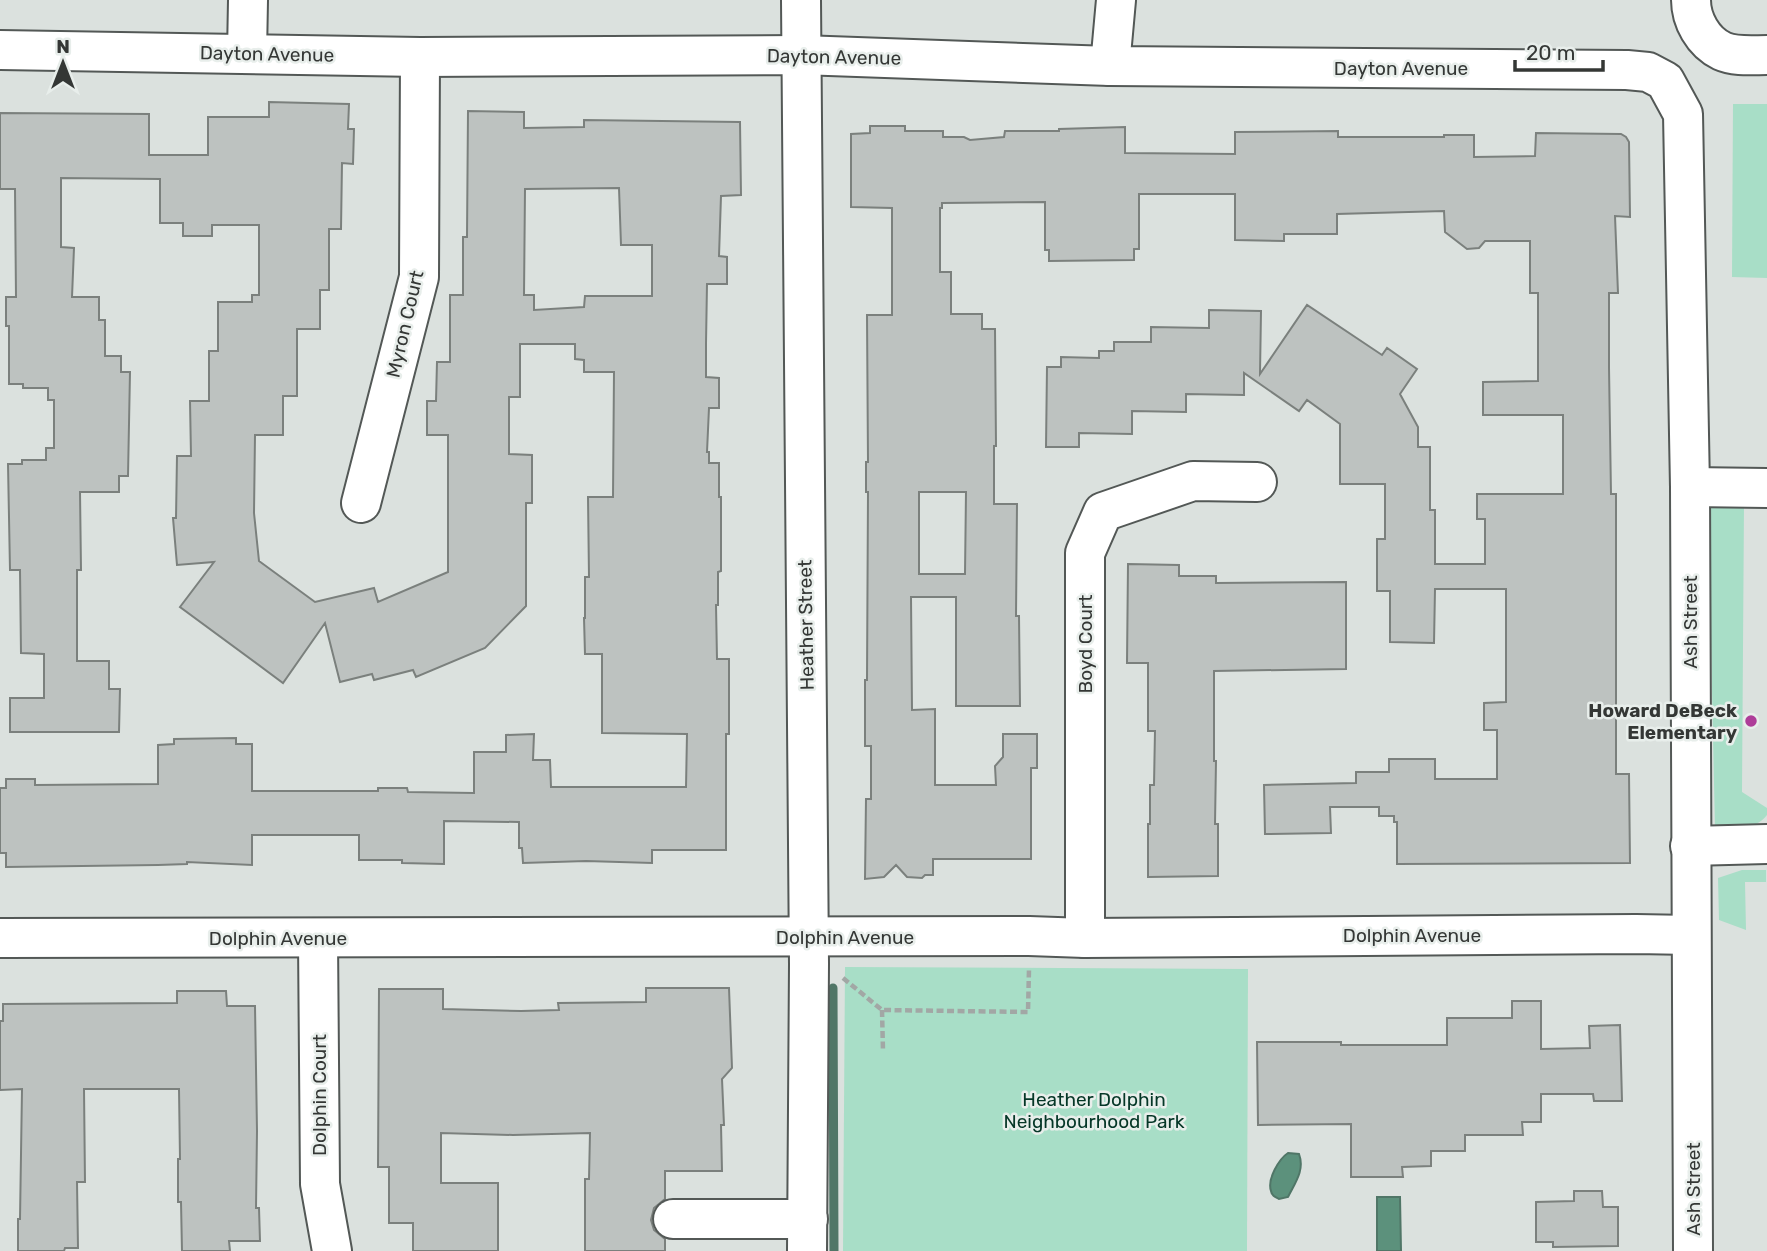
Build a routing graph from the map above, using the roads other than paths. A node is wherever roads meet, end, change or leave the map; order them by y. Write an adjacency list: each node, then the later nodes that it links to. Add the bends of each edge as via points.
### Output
1 (248, 0): 6 (street)
2 (801, 0): 7 (street, Heather Street)
3 (1116, 0): 10 (street)
4 (1691, 6): 8 (street, via 1700,32 1723,52)
5 (0, 50): 6 (street, Dayton Avenue)
6 (247, 54): 9 (street, Dayton Avenue)
7 (801, 55): 9 (street, Dayton Avenue); 10 (street, Dayton Avenue); 19 (street, Heather Street)
8 (1767, 55)
9 (420, 57): 15 (street, Myron Court, via 419,277)
10 (1110, 66): 11 (street, Dayton Avenue, via 1627,70 1648,72)
11 (1665, 81): 13 (street, Ash Street, via 1682,114)
12 (1257, 482): 22 (street, Boyd Court, via 1193,481 1103,512 1085,553)
13 (1690, 487): 14 (street); 17 (street, Ash Street)
14 (1767, 488)
15 (361, 503)
16 (1767, 844): 17 (street)
17 (1690, 846): 18 (street, Ash Street)
18 (1691, 935): 22 (street, Dolphin Avenue); 26 (street, Ash Street)
19 (809, 937): 21 (street, Dolphin Avenue); 22 (street, Dolphin Avenue); 24 (street, Heather Street)
20 (0, 938): 21 (street, Dolphin Avenue)
21 (318, 938): 25 (street, Dolphin Court, via 320,1184)
22 (1085, 938)
23 (673, 1219): 24 (street)
24 (808, 1235)
25 (332, 1251)
26 (1693, 1251)

